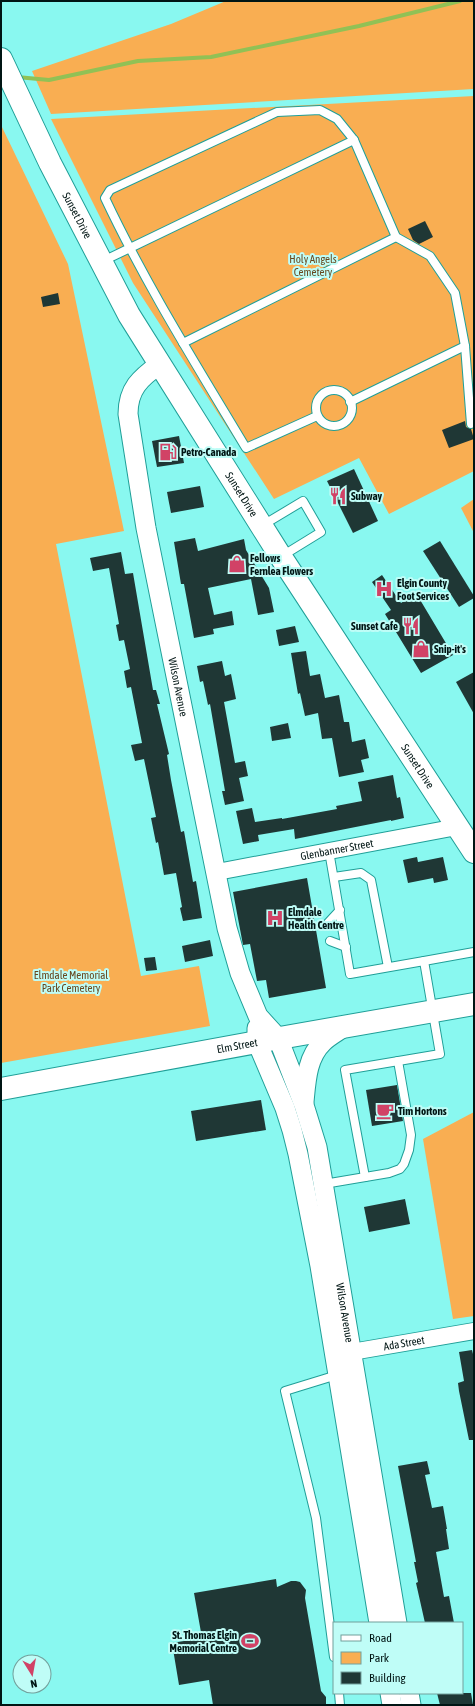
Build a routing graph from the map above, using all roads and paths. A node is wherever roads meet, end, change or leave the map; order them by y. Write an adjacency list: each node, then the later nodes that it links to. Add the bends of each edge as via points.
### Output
1 (1, 59): 5 (main road, Sunset Drive, via 50,163)
2 (354, 140): 3 (lane); 4 (lane); 4 (lane, via 337,119 320,110 277,112 110,190 105,198)
3 (396, 237): 6 (lane); 7 (lane, via 430,256 455,293)
4 (128, 248): 5 (lane); 6 (lane)
5 (101, 262): 8 (main road, Sunset Drive, via 129,315)
6 (183, 343): 10 (lane, via 246,448)
7 (464, 346): 9 (lane); 11 (lane)
8 (160, 364): 12 (main road, Sunset Drive); 17 (street, Wilson Avenue, via 134,387 129,397 128,414 146,528)
9 (350, 402): 10 (lane, via 352,406 349,418 339,426 326,425); 10 (lane, via 347,394 335,389 323,393 316,403)
10 (317, 416)
11 (471, 424)
12 (262, 526): 13 (main road, Sunset Drive); 13 (lane, via 303,501 321,532)
13 (281, 556): 14 (main road, Sunset Drive)
14 (457, 827): 15 (street, Glenbanner Street); 16 (main road, Sunset Drive)
15 (329, 851): 17 (street, Glenbanner Street); 18 (lane)
16 (474, 852)
17 (217, 872): 28 (street, Wilson Avenue, via 227,928 240,973)
18 (334, 877): 19 (lane); 25 (lane, via 361,873 371,880)
19 (340, 910): 20 (lane); 22 (lane)
20 (327, 924)
21 (330, 941): 22 (lane)
22 (346, 947): 25 (lane, via 350,974)
23 (474, 952): 24 (lane)
24 (424, 961): 25 (lane); 27 (lane)
25 (388, 967)
26 (474, 1004): 27 (main road, Elm Street)
27 (433, 1011): 29 (main road, Elm Street); 32 (lane, via 440,1054)
28 (258, 1016): 30 (street, Wilson Avenue); 31 (street, Wilson Avenue)
29 (344, 1027): 30 (main road, Elm Street); 34 (street, via 323,1042 312,1055 306,1080)
30 (278, 1038): 31 (main road, Elm Street); 34 (street, Wilson Avenue)
31 (257, 1042): 33 (main road, Elm Street); 37 (street, Wilson Avenue, via 292,1130)
32 (398, 1061): 35 (lane, via 412,1135 409,1150 400,1169); 35 (lane, via 345,1070)
33 (1, 1089)
34 (304, 1106): 36 (street, Wilson Avenue, via 317,1147)
35 (365, 1177): 36 (lane)
36 (324, 1184): 37 (street, Wilson Avenue)
37 (329, 1264): 39 (street, Wilson Avenue); 40 (street, Wilson Avenue)
38 (474, 1331): 39 (street, Ada Street)
39 (352, 1352): 40 (street, Ada Street); 42 (street, Wilson Avenue)
40 (334, 1355): 41 (street, Wilson Avenue)
41 (337, 1375): 42 (street, Wilson Avenue); 45 (lane, via 285,1391 316,1518)
42 (373, 1535): 43 (street, Wilson Avenue); 44 (street, Wilson Avenue)
43 (379, 1622)
44 (397, 1622)
45 (333, 1649)
46 (339, 1694): 49 (lane)
47 (390, 1694): 50 (street)
48 (409, 1694): 51 (street)
49 (340, 1705)
50 (392, 1705)
51 (411, 1705)

